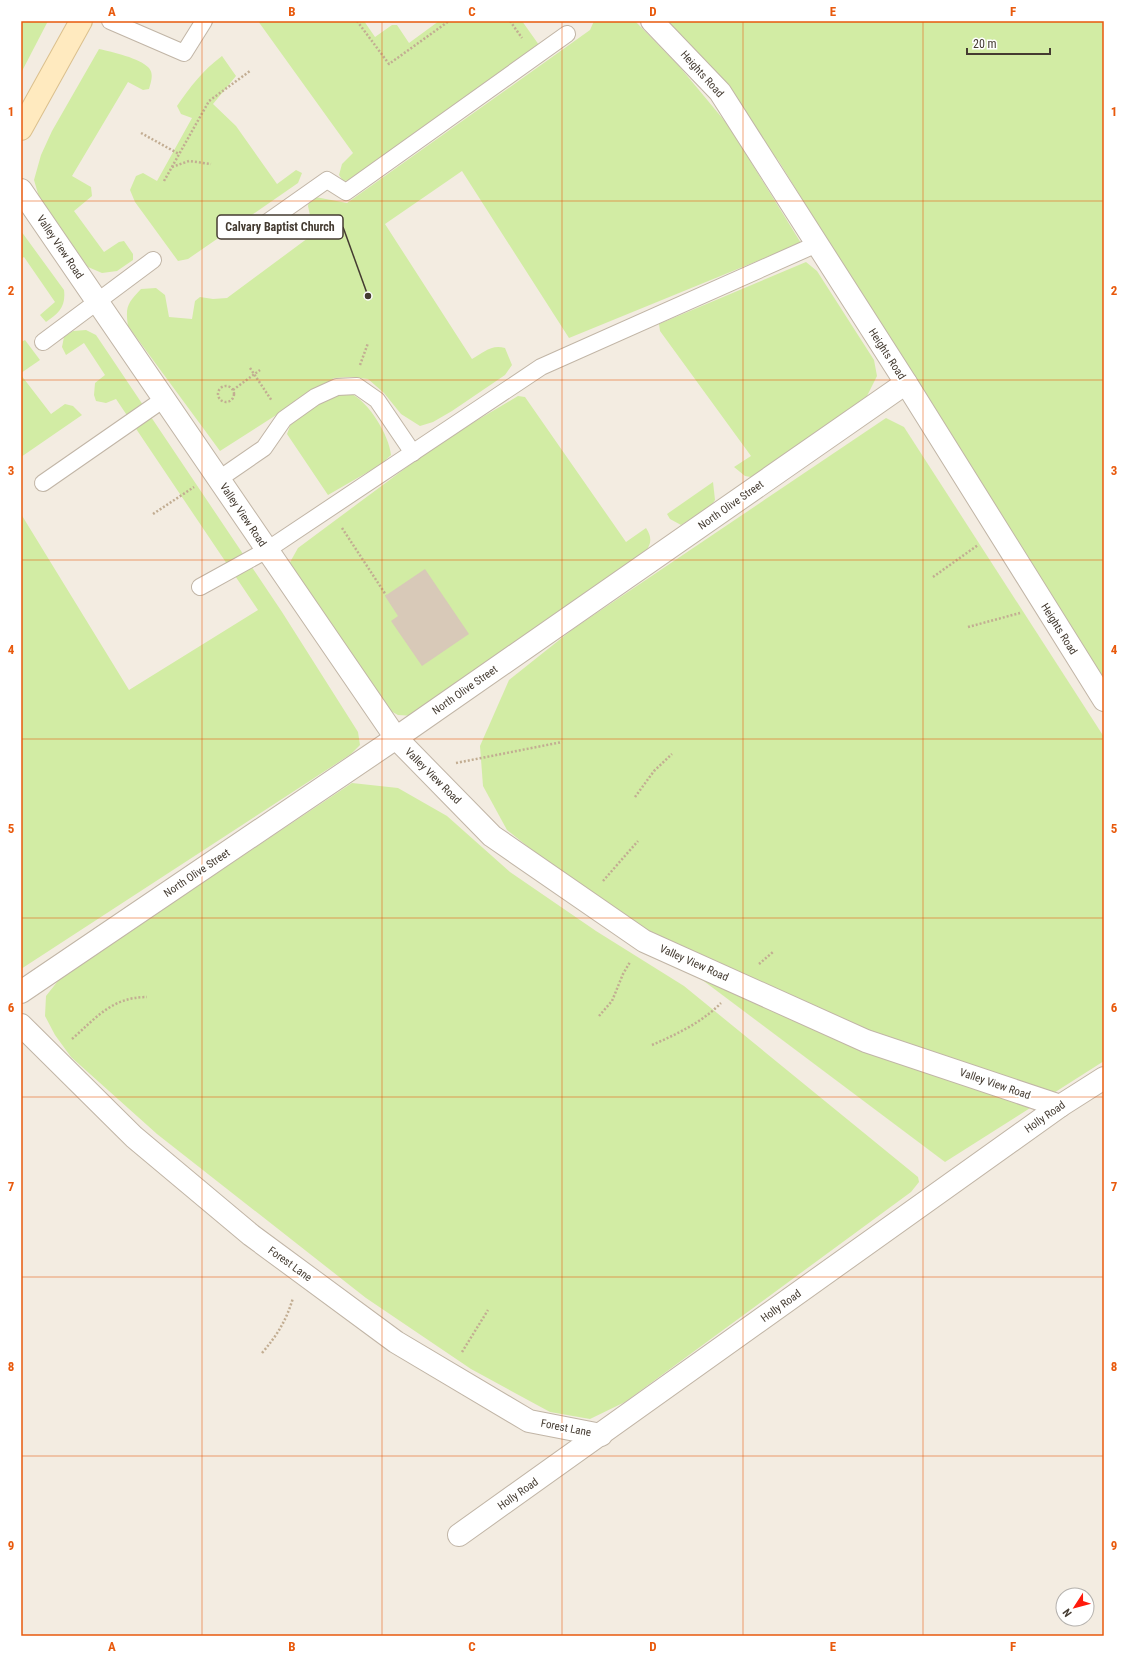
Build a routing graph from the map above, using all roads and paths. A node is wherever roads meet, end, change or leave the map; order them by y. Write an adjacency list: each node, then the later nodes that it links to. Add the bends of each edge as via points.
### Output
1 (81, 21): 9 (main road)
2 (110, 21): 3 (lane, via 184,53)
3 (204, 21)
4 (357, 21): 5 (path, via 389,64)
5 (449, 21)
6 (652, 21): 17 (street, Heights Road, via 720,92)
7 (567, 34): 16 (lane, via 346,192 327,180)
8 (250, 71): 11 (path, via 209,101)
9 (21, 129)
10 (141, 133): 11 (path)
11 (179, 154): 13 (path)
12 (211, 164): 13 (path, via 189,161)
13 (172, 167): 14 (path)
14 (164, 181)
15 (21, 190): 19 (street, Valley View Road)
16 (266, 224)
17 (817, 244): 24 (street, Heights Road); 28 (lane, via 541,367)
18 (153, 260): 19 (lane)
19 (97, 302): 20 (lane); 26 (street, Valley View Road)
20 (43, 342)
21 (250, 368): 23 (path)
22 (260, 370): 23 (path)
23 (254, 375): 25 (path); 27 (path)
24 (906, 383): 33 (street, Heights Road); 41 (street, North Olive Street)
25 (233, 390): 25 (path, via 226,386 220,388 218,398 222,402 230,402 234,395)
26 (164, 400): 29 (street, Valley View Road); 30 (lane)
27 (272, 402)
28 (413, 453): 29 (lane, via 377,400 357,386 337,387 315,397 284,419 264,448); 34 (lane)
29 (217, 477): 31 (path); 34 (street, Valley View Road)
30 (43, 484)
31 (153, 514)
32 (343, 530): 37 (path)
33 (998, 530): 35 (path); 38 (street, Heights Road)
34 (267, 550): 36 (lane); 41 (street, Valley View Road)
35 (933, 577)
36 (200, 587)
37 (386, 596)
38 (1045, 606): 39 (path); 40 (street, Heights Road)
39 (968, 627)
40 (1104, 700)
41 (396, 738): 44 (street, Valley View Road); 50 (street, North Olive Street)
42 (562, 742): 44 (path)
43 (672, 754): 45 (path, via 654,771)
44 (426, 768): 47 (street, Valley View Road, via 492,836)
45 (635, 797)
46 (638, 841): 47 (path)
47 (585, 901): 48 (street, Valley View Road)
48 (644, 941): 49 (street, Valley View Road); 52 (path, via 623,974 612,1001)
49 (739, 984): 54 (path, via 710,1014 688,1029); 57 (street, Valley View Road, via 866,1041)
50 (21, 992)
51 (147, 997): 55 (path, via 121,1000 110,1006)
52 (599, 1016)
53 (21, 1025): 55 (street, Forest Lane)
54 (652, 1045)
55 (52, 1057): 58 (street, Forest Lane, via 134,1137 251,1235)
56 (1104, 1078): 57 (street, Holly Road)
57 (1060, 1106): 62 (street, Holly Road)
58 (305, 1275): 60 (path, via 294,1292 287,1316 278,1334); 61 (street, Forest Lane, via 396,1342)
59 (488, 1310): 61 (path)
60 (262, 1353)
61 (449, 1373): 62 (street, Forest Lane, via 529,1421)
62 (601, 1435): 63 (street, Holly Road)
63 (460, 1535)

